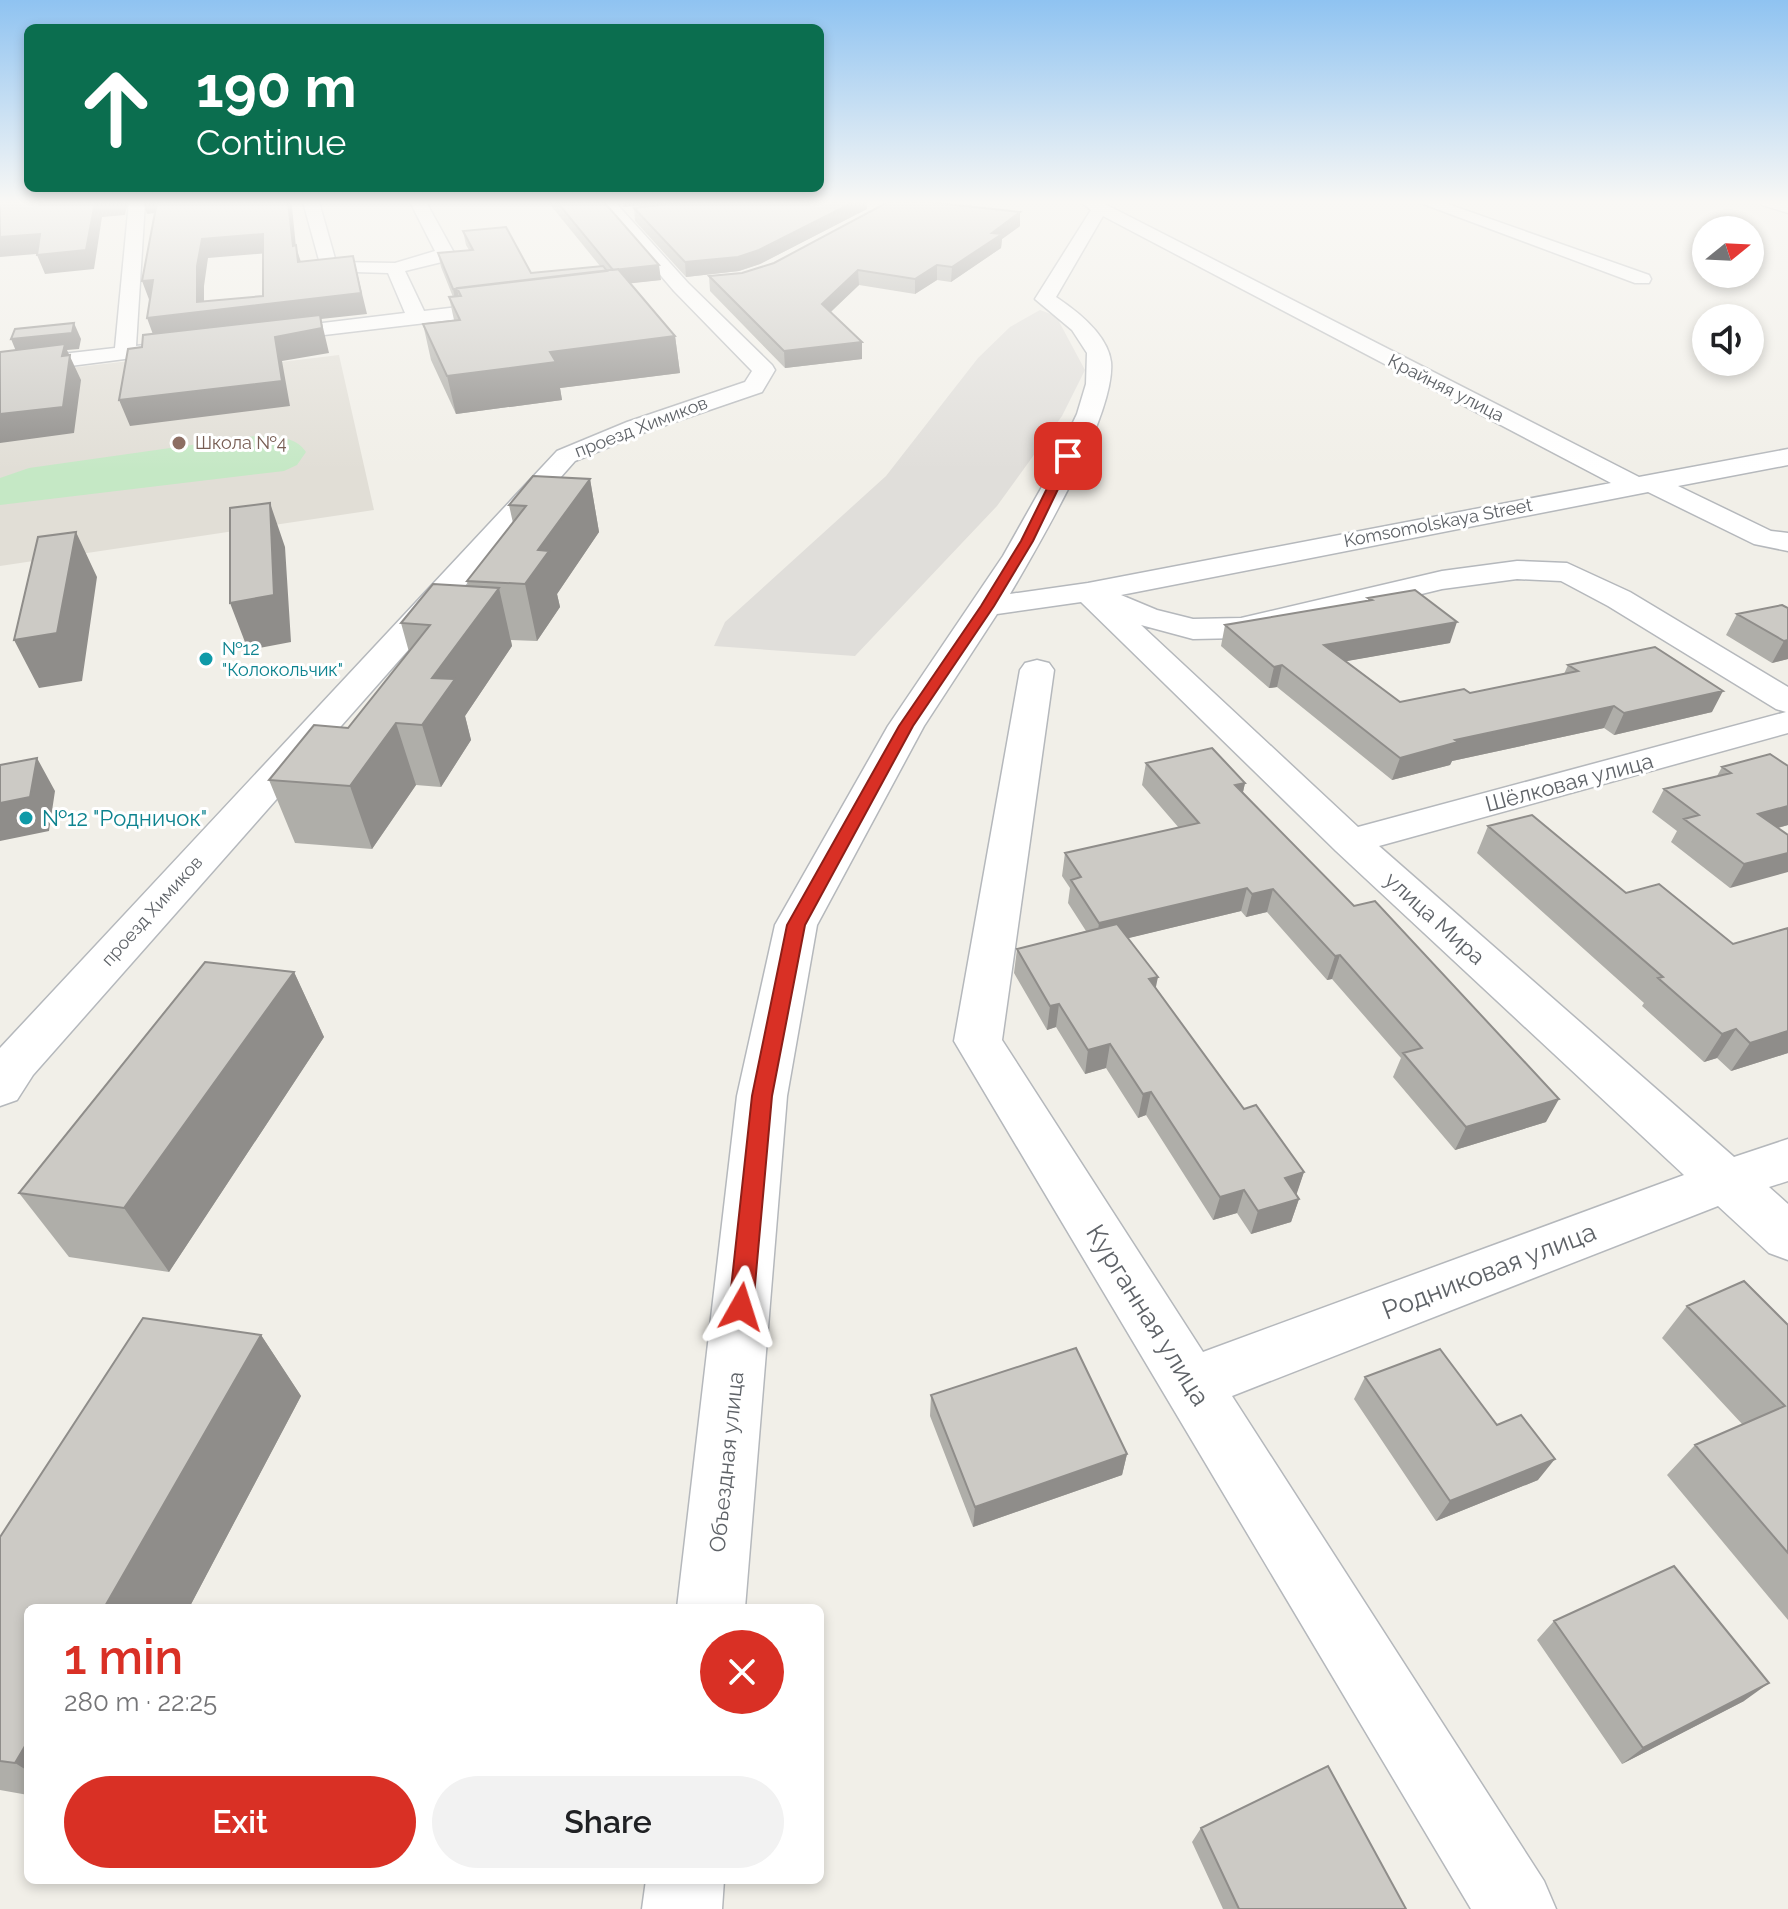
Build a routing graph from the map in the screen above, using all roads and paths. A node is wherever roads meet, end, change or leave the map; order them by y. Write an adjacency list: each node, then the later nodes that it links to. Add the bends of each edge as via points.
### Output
1 (130, 291): 10 (street)
2 (405, 291): 7 (street)
3 (685, 291): 21 (street, проезд Химиков, via 764,370 754,387 566,456 16,1062)
4 (1049, 291): 16 (street, Объездная улица, via 1045,299 1066,311 1100,360 1097,394 1027,541)
5 (1262, 291): 13 (street, Крайняя улица)
6 (524, 306): 7 (street)
7 (417, 318): 8 (street)
8 (248, 338)
9 (202, 344): 10 (street)
10 (125, 353): 11 (street)
11 (0, 368)
12 (1788, 457): 13 (street, Komsomolskaya Street)
13 (1642, 483): 14 (street, Крайняя улица, via 1764,538); 15 (street, Komsomolskaya Street)
14 (1788, 542)
15 (1088, 592): 16 (street, Komsomolskaya Street); 18 (street, via 1146,617 1193,629 1241,628 1442,580 1517,570 1567,572); 20 (street, улица Мира)
16 (987, 606): 26 (street, Объездная улица, via 906,726 796,925 762,1096)
17 (1037, 670): 25 (street, Курганная улица, via 978,1041)
18 (1788, 702)
19 (1788, 722): 20 (street, Шёлковая улица)
20 (1350, 842): 23 (street, улица Мира)
21 (0, 1087)
22 (1788, 1160): 23 (street, Родниковая улица)
23 (1726, 1181): 24 (street, улица Мира); 25 (street, Родниковая улица)
24 (1788, 1237)
25 (1191, 1384): 29 (street, Курганная улица)
26 (711, 1604)
27 (685, 1884): 28 (street)
28 (682, 1909)
29 (1516, 1909)

